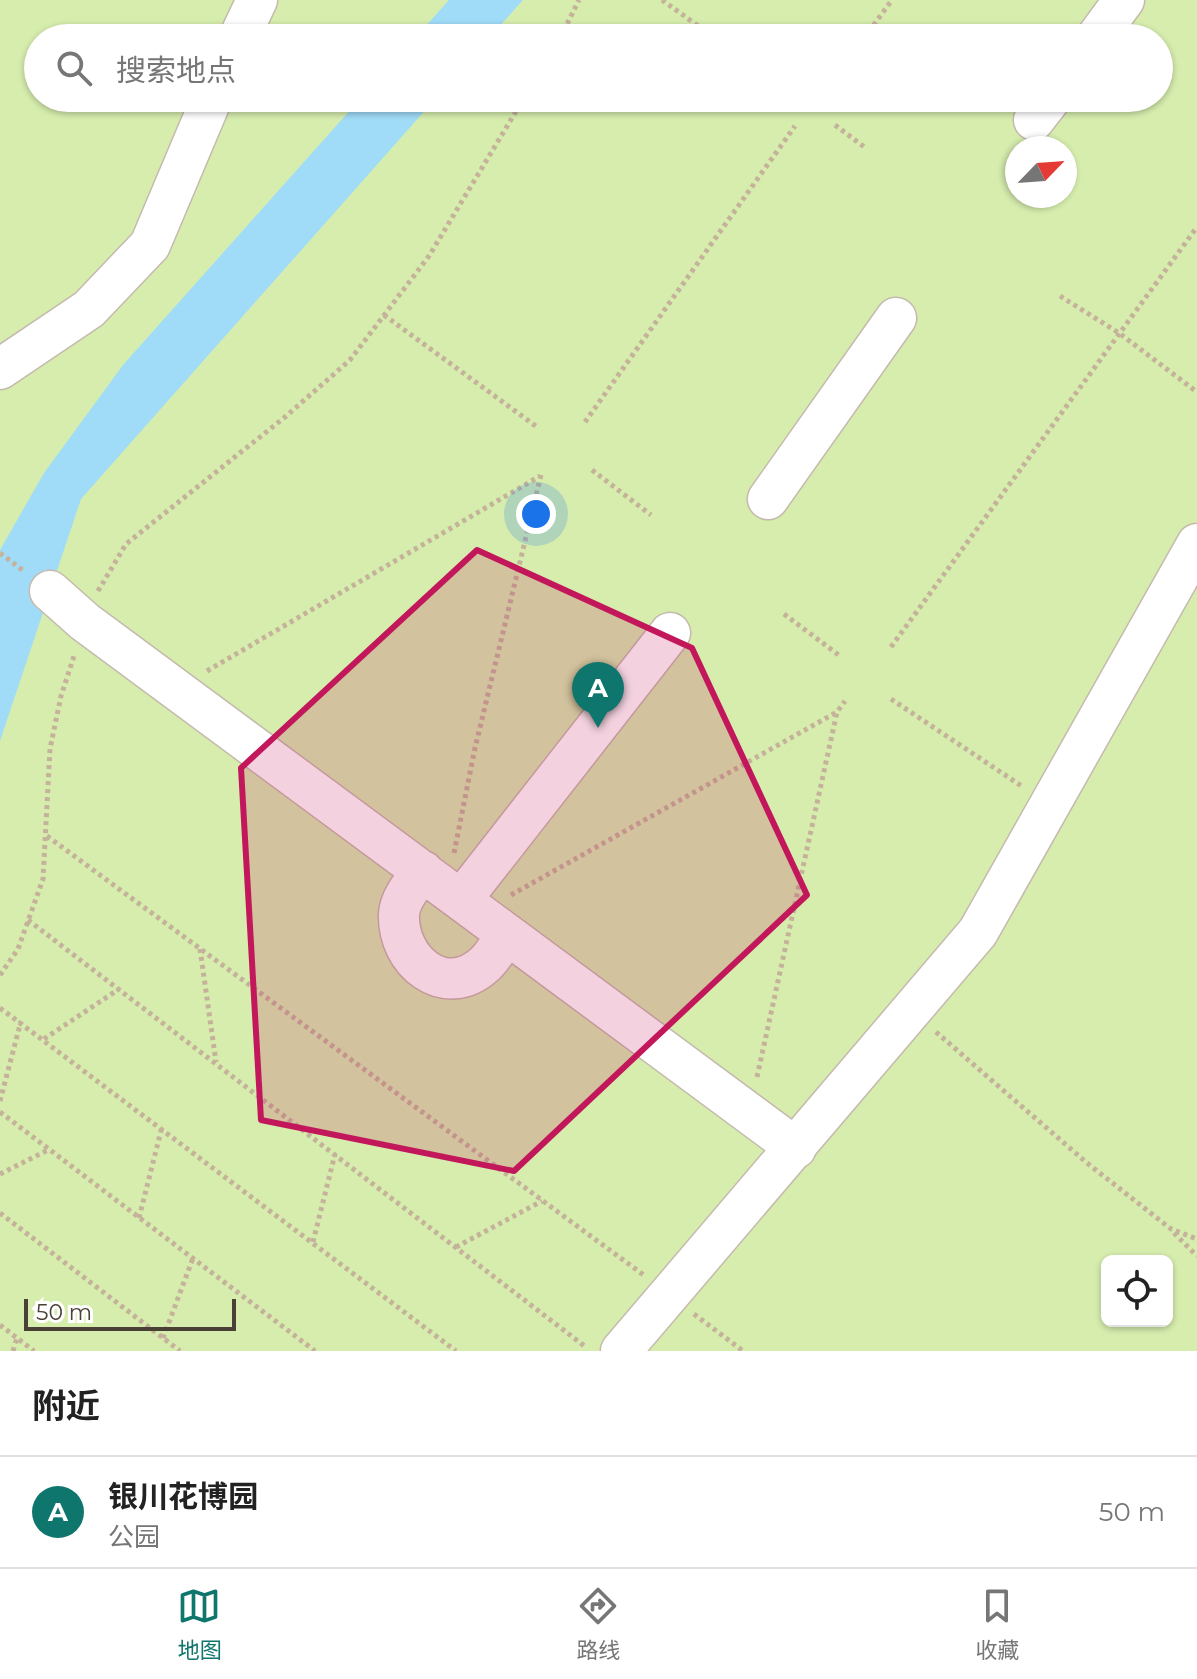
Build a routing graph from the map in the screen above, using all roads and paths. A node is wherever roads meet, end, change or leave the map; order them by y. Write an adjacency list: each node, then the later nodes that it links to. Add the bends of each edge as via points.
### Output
1 (257, 0): 6 (street)
2 (579, 0): 7 (path)
3 (662, 0): 8 (path)
4 (892, 0): 9 (path)
5 (1124, 0): 10 (street)
6 (246, 24)
7 (567, 24)
8 (695, 24)
9 (874, 24)
10 (1106, 24)
11 (206, 112): 21 (street, via 150,245 89,309)
12 (516, 112): 18 (path, via 429,256)
13 (835, 125): 15 (path)
14 (795, 126): 23 (path)
15 (867, 149)
16 (1197, 227): 20 (path)
17 (1060, 296): 20 (path)
18 (384, 315): 24 (path); 31 (path, via 350,360 319,388 126,544)
19 (896, 318): 26 (street)
20 (1119, 333): 22 (path); 33 (path)
21 (0, 369)
22 (1197, 392)
23 (585, 422)
24 (537, 427)
25 (592, 470): 27 (path)
26 (768, 499)
27 (651, 515)
28 (1197, 544): 39 (street)
29 (50, 591): 31 (street)
30 (784, 614): 34 (path)
31 (85, 622): 35 (street); 40 (path, via 50,749)
32 (670, 633): 41 (street)
33 (891, 647)
34 (840, 656)
35 (178, 690): 41 (street); 41 (path, via 541,475 475,748)
36 (891, 699): 39 (path)
37 (845, 701): 38 (path)
38 (837, 712): 41 (path); 53 (path)
39 (1051, 806): 47 (street, via 978,932)
40 (47, 836): 42 (path, via 43,879); 43 (path)
41 (463, 901): 53 (street)
42 (28, 920): 44 (path, via 18,949); 45 (path)
43 (199, 948): 50 (path); 59 (path)
44 (0, 975)
45 (119, 989): 49 (path); 50 (path)
46 (0, 1008): 48 (path)
47 (912, 1010): 55 (street); 62 (path)
48 (21, 1021): 49 (path); 51 (path)
49 (44, 1039): 54 (path)
50 (216, 1064): 57 (path)
51 (0, 1101)
52 (0, 1112): 56 (path)
53 (749, 1113): 55 (street)
54 (162, 1127): 61 (path); 64 (path)
55 (796, 1148): 68 (street)
56 (50, 1149): 58 (path); 61 (path)
57 (335, 1154): 64 (path); 65 (path)
58 (0, 1174)
59 (542, 1201): 65 (path); 68 (path)
60 (0, 1213): 71 (path)
61 (139, 1218): 67 (path)
62 (1171, 1229): 63 (path); 66 (path)
63 (1197, 1239)
64 (313, 1242): 76 (path)
65 (456, 1247): 77 (path)
66 (1197, 1256)
67 (193, 1258): 71 (path); 75 (path)
68 (669, 1295): 78 (street); 79 (path)
69 (0, 1325): 70 (path)
70 (17, 1338): 72 (path); 73 (path)
71 (163, 1338): 74 (path)
72 (13, 1351)
73 (34, 1351)
74 (180, 1351)
75 (315, 1351)
76 (456, 1351)
77 (591, 1351)
78 (621, 1351)
79 (743, 1351)

